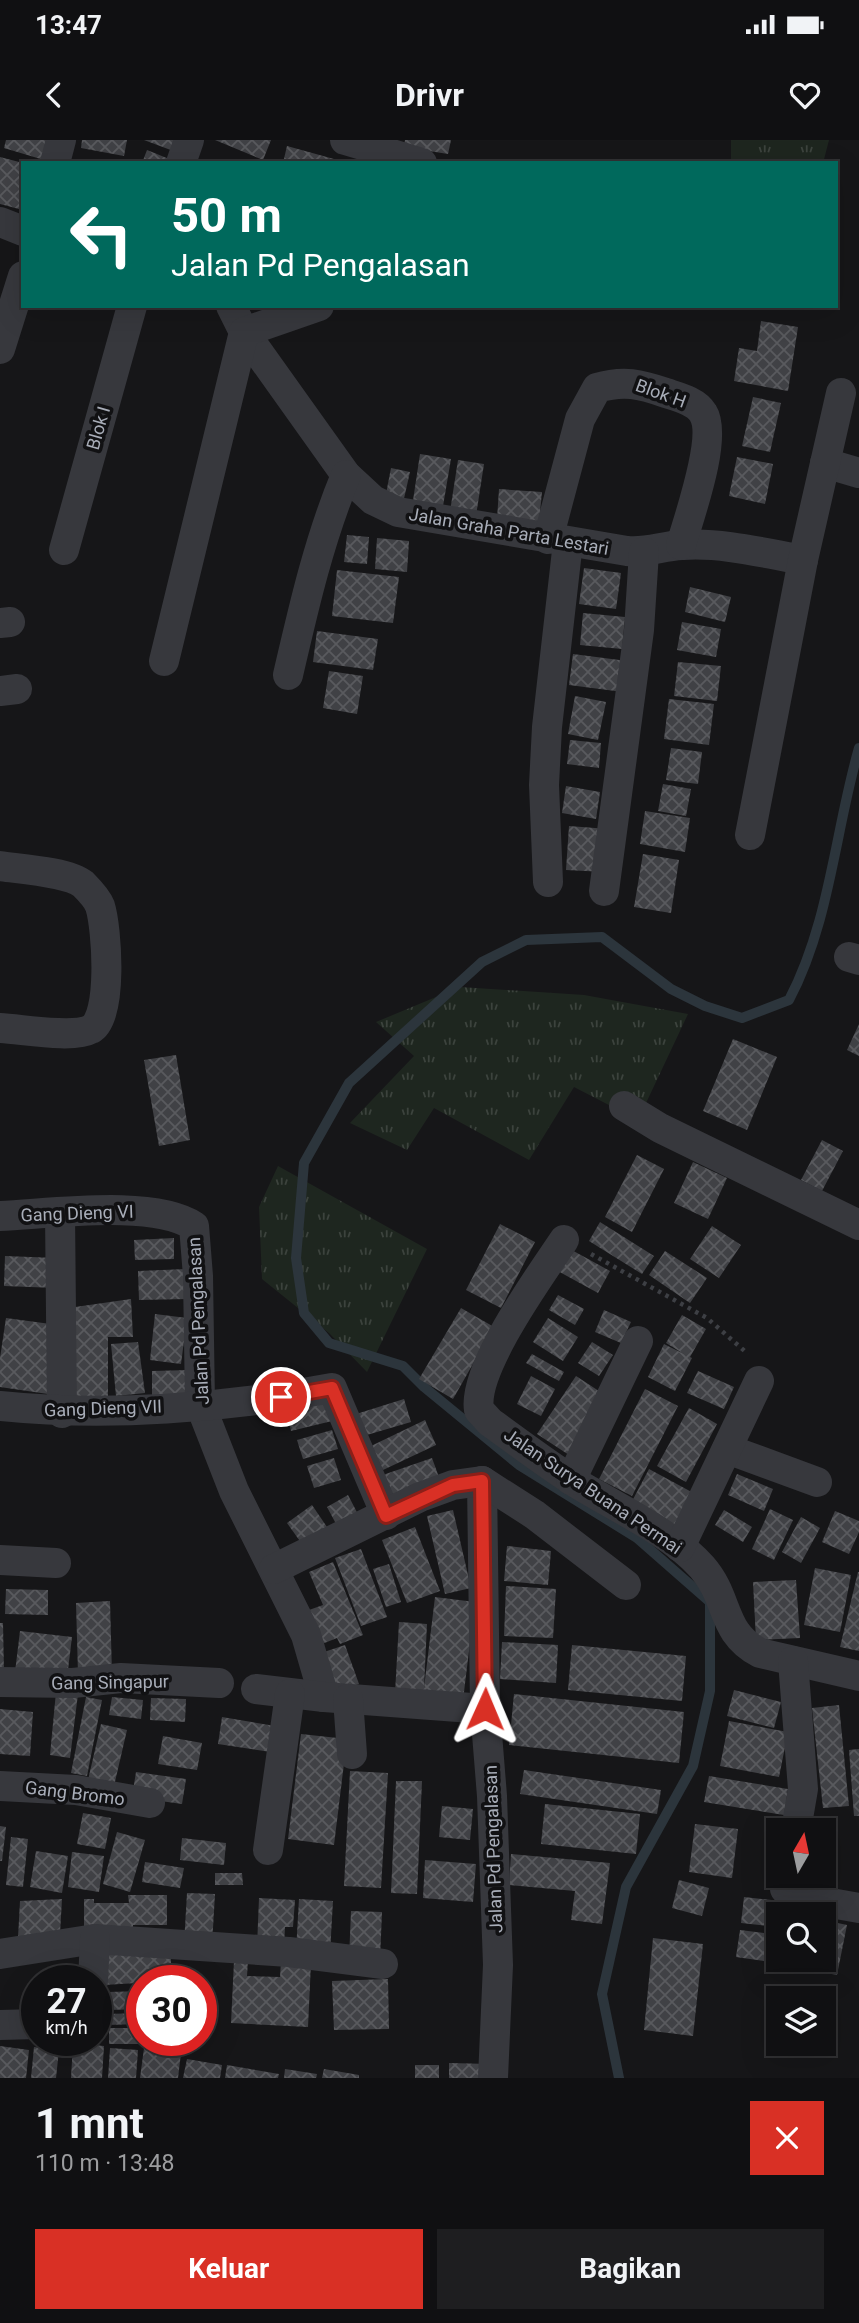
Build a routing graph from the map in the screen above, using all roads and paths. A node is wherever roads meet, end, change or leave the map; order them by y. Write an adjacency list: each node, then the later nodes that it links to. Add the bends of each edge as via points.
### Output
1 (61, 140): 5 (street)
2 (189, 140): 6 (street)
3 (345, 140): 4 (street)
4 (385, 146): 7 (street)
5 (56, 161)
6 (182, 161)
7 (418, 161)
8 (0, 222): 9 (street)
9 (21, 230)
10 (21, 282): 14 (street)
11 (131, 308): 21 (street, Blok I)
12 (307, 308): 13 (street)
13 (238, 319): 18 (street, Jalan Graha Parta Lestari); 24 (street)
14 (0, 349)
15 (841, 393): 16 (street)
16 (825, 463): 17 (street); 23 (street)
17 (859, 473)
18 (346, 475): 19 (street, Jalan Graha Parta Lestari, via 373,500 398,512); 25 (street, via 310,577)
19 (558, 540): 20 (street, Blok H, via 580,419 597,388 632,381 685,399 702,410 708,424); 22 (street, Jalan Graha Parta Lestari); 28 (street, via 544,785)
20 (681, 545): 22 (street, Jalan Graha Parta Lestari); 23 (street, Jalan Graha Parta Lestari)
21 (64, 550)
22 (644, 552): 29 (street, via 639,630)
23 (803, 560): 26 (street)
24 (164, 661)
25 (288, 675)
26 (750, 835)
27 (0, 866): 30 (street, via 68,877 82,883 99,902 104,920 106,1000 100,1022 90,1030)
28 (548, 882)
29 (604, 891)
30 (0, 1028)
31 (624, 1106): 35 (street)
32 (154, 1210): 33 (street, Gang Dieng VI); 39 (street, Jalan Pd Pengalasan, via 194,1226)
33 (60, 1213): 34 (street, Gang Dieng VI); 41 (street)
34 (0, 1216)
35 (859, 1225)
36 (564, 1240): 38 (path, via 707,1318 746,1351); 43 (street, Jalan Surya Buana Permai, via 511,1321 478,1394 484,1416)
37 (638, 1341): 43 (street)
38 (759, 1381): 42 (street)
39 (200, 1404): 41 (street, Gang Dieng VII); 46 (street, Gang Dieng VII, via 332,1388); 50 (street, Jalan Pd Pengalasan, via 234,1491)
40 (0, 1406): 41 (street, Gang Dieng VII)
41 (62, 1413)
42 (727, 1449): 45 (street); 47 (street)
43 (571, 1480): 47 (street, Jalan Surya Buana Permai)
44 (482, 1481): 46 (street, via 453,1485); 51 (street); 59 (street, Jalan Pd Pengalasan)
45 (817, 1482)
46 (386, 1516): 50 (street)
47 (680, 1547): 52 (street, Jalan Surya Buana Permai, via 716,1586 736,1637 760,1653)
48 (0, 1560): 49 (street)
49 (56, 1563)
50 (274, 1569): 58 (street, Jalan Pd Pengalasan)
51 (626, 1585)
52 (793, 1661): 53 (street); 63 (street, via 803,1789)
53 (859, 1676)
54 (0, 1682): 55 (street, Gang Singapur, via 134,1678)
55 (219, 1683)
56 (256, 1689): 57 (street)
57 (290, 1694): 58 (street); 64 (street)
58 (336, 1698): 59 (street); 60 (street, Jalan Pd Pengalasan)
59 (485, 1709): 73 (street, Jalan Pd Pengalasan, via 498,1965)
60 (352, 1754)
61 (0, 1786): 62 (street, Gang Bromo, via 76,1790)
62 (150, 1803)
63 (798, 1818)
64 (268, 1850)
65 (785, 1888): 66 (street, via 791,1896)
66 (859, 1908)
67 (94, 1938): 68 (street); 69 (street, via 289,1952); 70 (street)
68 (0, 1954)
69 (383, 1964)
70 (93, 1965)
71 (21, 2024): 72 (street)
72 (0, 2025)
73 (494, 2078)

